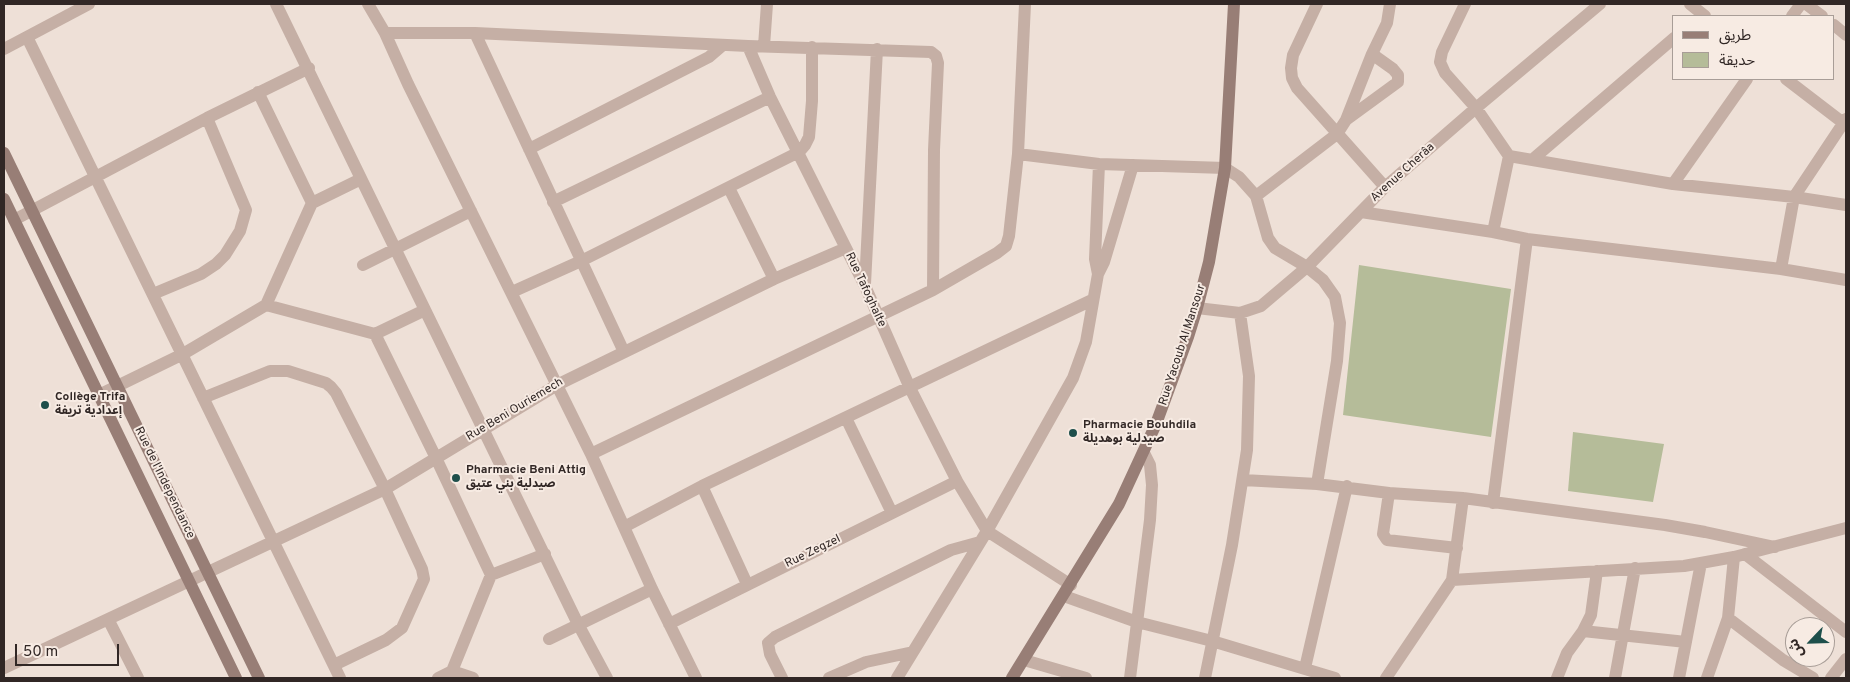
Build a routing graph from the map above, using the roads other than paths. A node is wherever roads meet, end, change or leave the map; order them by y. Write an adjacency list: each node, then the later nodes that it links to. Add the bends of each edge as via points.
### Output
1 (89, 4): 21 (street)
2 (276, 4): 30 (street)
3 (368, 4): 18 (street)
4 (767, 4): 25 (street)
5 (1025, 4): 43 (street)
6 (1234, 4): 48 (main road, Rue Yacoub Al Mansour)
7 (1317, 4): 39 (street, via 1293,55 1292,78)
8 (1390, 4): 29 (street, via 1387,22)
9 (1465, 4): 35 (street, via 1440,62 1445,73)
10 (1600, 4): 35 (street, Avenue Cherâa)
11 (1690, 4): 14 (street)
12 (1801, 4): 15 (street)
13 (1806, 4): 16 (street)
14 (1701, 15)
15 (1793, 15)
16 (1821, 15)
17 (1835, 26): 20 (street)
18 (385, 32): 19 (street); 61 (street)
19 (475, 33): 23 (street); 40 (street)
20 (1846, 35)
21 (28, 37): 27 (street); 49 (street)
22 (1672, 40): 45 (street)
23 (722, 45): 24 (street); 40 (street, via 709,57)
24 (748, 46): 25 (street); 34 (street, Rue Tafoghalte)
25 (764, 46): 26 (street)
26 (812, 47): 28 (street); 41 (street, via 809,137)
27 (4, 49)
28 (878, 49): 75 (street); 76 (street, via 931,52 938,63)
29 (1372, 54): 37 (street); 37 (street, via 1393,69 1398,75 1398,82)
30 (309, 68): 33 (street); 50 (street)
31 (1746, 80): 51 (street)
32 (1787, 80): 38 (street)
33 (258, 92): 36 (street); 58 (street)
34 (770, 97): 41 (street, Rue Tafoghalte); 57 (street)
35 (1476, 108): 44 (street); 52 (street, Avenue Cherâa)
36 (207, 118): 49 (street); 78 (street, via 246,210 240,230 216,264)
37 (1346, 120): 39 (street)
38 (1845, 122): 55 (street)
39 (1337, 134): 52 (street); 54 (street)
40 (529, 149): 57 (street)
41 (799, 152): 53 (street); 66 (street, Rue Tafoghalte)
42 (4, 153): 60 (main road, Rue de l'Independance)
43 (1018, 154): 46 (street); 76 (street, via 1006,246)
44 (1509, 156): 45 (street); 64 (street)
45 (1533, 159): 51 (street)
46 (1098, 164): 47 (street); 72 (street, via 1095,258)
47 (1133, 165): 48 (street); 72 (street)
48 (1225, 168): 54 (street, via 1239,177); 81 (main road, Rue Yacoub Al Mansour)
49 (96, 176): 60 (street); 78 (street)
50 (361, 179): 58 (street); 67 (street)
51 (1673, 184): 55 (street)
52 (1385, 187): 62 (street, Avenue Cherâa)
53 (729, 188): 68 (street); 73 (street)
54 (1256, 196): 70 (street, via 1268,238 1275,248)
55 (1794, 197): 59 (street); 71 (street)
56 (4, 199): 63 (main road, Rue de l'Independance)
57 (553, 202): 68 (street)
58 (312, 203): 80 (street)
59 (1846, 205)
60 (32, 211): 63 (street); 89 (main road, Rue de l'Independance)
61 (472, 211): 67 (street); 77 (street)
62 (1360, 212): 64 (street); 70 (street, Avenue Cherâa)
63 (14, 220): 91 (main road, Rue de l'Independance)
64 (1493, 232): 65 (street)
65 (1527, 239): 71 (street); 106 (street)
66 (846, 248): 73 (street, Rue Beni Ouriemech); 75 (street, Rue Tafoghalte)
67 (396, 249): 69 (street); 82 (street)
68 (580, 260): 77 (street); 86 (street)
69 (363, 266)
70 (1307, 267): 83 (street, Avenue Cherâa, via 1261,306); 100 (street, via 1323,280 1335,297 1340,323)
71 (1781, 269): 74 (street)
72 (1098, 274): 79 (street)
73 (774, 279): 86 (street, Rue Beni Ouriemech)
74 (1846, 280)
75 (864, 286): 84 (street, Rue Tafoghalte)
76 (933, 290): 84 (street)
77 (512, 292): 88 (street)
78 (154, 294): 87 (street)
79 (1092, 300): 90 (street); 110 (street, via 1086,342 1073,378)
80 (266, 305): 85 (street); 87 (street)
81 (1198, 308): 83 (street, Avenue Cherâa); 95 (main road, Rue Yacoub Al Mansour)
82 (425, 310): 85 (street); 94 (street)
83 (1240, 313): 98 (street, via 1250,376)
84 (877, 316): 90 (street, Rue Tafoghalte); 96 (street)
85 (375, 334): 97 (street)
86 (624, 352): 88 (street, Rue Beni Ouriemech)
87 (183, 354): 89 (street); 92 (street)
88 (557, 384): 94 (street, Rue Beni Ouriemech); 96 (street)
89 (117, 386): 91 (street); 119 (main road, Rue de l'Independance)
90 (910, 388): 93 (street); 99 (street, Rue Tafoghalte)
91 (99, 395): 122 (main road, Rue de l'Independance)
92 (203, 398): 103 (street, via 270,371 288,371 326,383 336,393); 111 (street)
93 (846, 418): 101 (street); 107 (street)
94 (484, 429): 97 (street, Rue Beni Ouriemech); 114 (street)
95 (1144, 453): 125 (main road, Rue Yacoub Al Mansour, via 1119,504); 128 (street, via 1150,465 1152,485)
96 (592, 454): 108 (street)
97 (436, 458): 103 (street, Rue Beni Ouriemech); 120 (street)
98 (1243, 480): 100 (street); 135 (street)
99 (957, 481): 107 (street, Rue Zegzel); 110 (street, Rue Tafoghalte)
100 (1317, 484): 102 (street)
101 (702, 486): 108 (street); 123 (street)
102 (1347, 486): 104 (street); 142 (street)
103 (385, 489): 111 (street, Rue Beni Ouriemech); 140 (street, via 424,578 402,628 386,640)
104 (1389, 493): 105 (street); 113 (street, via 1383,534 1387,540)
105 (1463, 498): 106 (street); 113 (street)
106 (1493, 503): 112 (street, via 1681,528)
107 (892, 513): 123 (street, Rue Zegzel)
108 (624, 527): 124 (street)
109 (1846, 528): 112 (street)
110 (984, 537): 125 (street); 137 (street); 152 (street, via 951,550 775,637 768,643)
111 (274, 542): 119 (street, Rue Beni Ouriemech); 140 (street)
112 (1775, 546): 115 (street)
113 (1457, 548): 121 (street)
114 (544, 554): 120 (street); 129 (street)
115 (1740, 556): 116 (street); 126 (street); 132 (street)
116 (1701, 563): 117 (street); 136 (street)
117 (1636, 568): 118 (street); 133 (street)
118 (1597, 571): 121 (street); 131 (street, via 1591,615)
119 (208, 573): 122 (street, Rue Beni Ouriemech); 146 (main road, Rue de l'Independance)
120 (491, 575): 143 (street)
121 (1452, 580): 160 (street)
122 (189, 582): 127 (street, Rue Beni Ouriemech); 145 (main road, Rue de l'Independance)
123 (748, 584): 130 (street, Rue Zegzel)
124 (652, 589): 129 (street); 130 (street)
125 (1067, 591): 128 (street); 139 (main road, Rue Yacoub Al Mansour)
126 (1728, 618): 164 (street); 165 (street, via 1783,660)
127 (108, 619): 141 (street, Rue Beni Ouriemech); 144 (street)
128 (1137, 622): 135 (street); 157 (street)
129 (578, 624): 134 (street); 150 (street)
130 (669, 624): 151 (street)
131 (1583, 631): 133 (street); 161 (street, via 1567,652)
132 (1846, 632)
133 (1624, 636): 136 (street); 162 (street)
134 (549, 639)
135 (1212, 641): 142 (street); 158 (street)
136 (1686, 642): 163 (street)
137 (913, 652): 153 (street, via 866,662); 154 (street)
138 (1846, 659): 166 (street)
139 (1024, 660): 155 (main road, Rue Yacoub Al Mansour); 156 (street)
140 (334, 665): 147 (street)
141 (4, 668)
142 (1305, 668): 159 (street)
143 (452, 671): 148 (street); 149 (street)
144 (138, 678)
145 (236, 678)
146 (260, 678)
147 (340, 678)
148 (438, 678)
149 (473, 678)
150 (607, 678)
151 (696, 678)
152 (782, 678)
153 (829, 678)
154 (897, 678)
155 (1012, 678)
156 (1086, 678)
157 (1130, 678)
158 (1205, 678)
159 (1335, 678)
160 (1386, 678)
161 (1557, 678)
162 (1615, 678)
163 (1679, 678)
164 (1707, 678)
165 (1813, 678)
166 (1831, 678)

